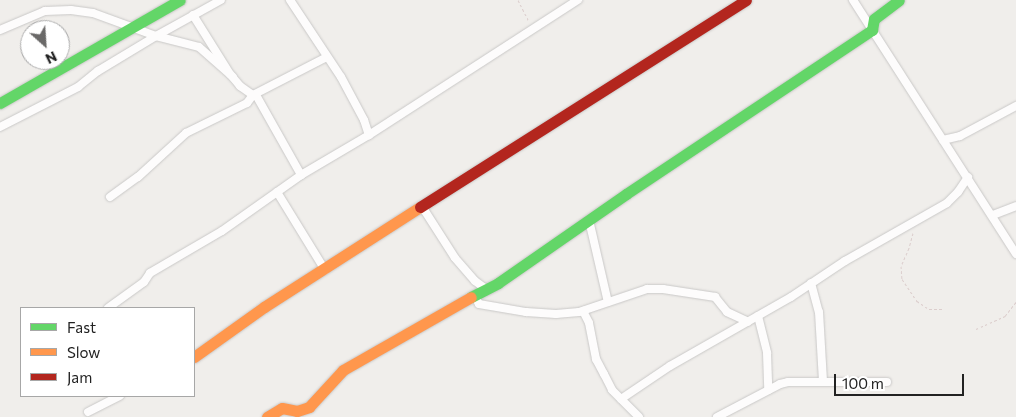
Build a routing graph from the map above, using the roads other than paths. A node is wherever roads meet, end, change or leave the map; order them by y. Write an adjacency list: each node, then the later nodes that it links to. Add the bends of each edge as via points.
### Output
1 (180, 0): 9 (street)
2 (221, 0): 8 (street)
3 (290, 0): 13 (street)
4 (578, 0): 19 (street)
5 (746, 0): 26 (street)
6 (853, 0): 11 (street)
7 (900, 0): 11 (street, via 874,19)
8 (193, 15): 12 (street); 14 (street)
9 (130, 28): 10 (street, via 93,13 53,10); 12 (street); 16 (street)
10 (0, 30)
11 (872, 30): 20 (street); 28 (street)
12 (156, 36): 14 (street, via 199,47); 18 (street, via 78,87)
13 (326, 57): 15 (street); 19 (street, via 341,77)
14 (233, 77): 15 (street, via 240,86)
15 (255, 95): 21 (street); 24 (street, via 247,103 186,133 138,177)
16 (0, 103)
17 (1016, 106): 20 (street, via 960,136)
18 (0, 128)
19 (369, 135): 21 (street)
20 (942, 140): 22 (street)
21 (301, 175): 23 (street)
22 (968, 176): 27 (street); 31 (street, via 954,198)
23 (277, 192): 30 (street); 35 (street, via 150,273 144,282)
24 (110, 197)
25 (1016, 206): 27 (street)
26 (424, 208): 30 (street); 32 (street, via 455,258)
27 (993, 215): 29 (street)
28 (589, 220): 32 (street, via 498,284); 34 (street)
29 (1016, 254)
30 (325, 270): 39 (street)
31 (811, 283): 37 (street); 40 (street, via 819,312)
32 (486, 289): 33 (street)
33 (474, 295): 36 (street, via 479,304 526,312 556,314); 46 (street, via 343,370 309,408 297,411 282,408)
34 (608, 302): 36 (street); 38 (street, via 647,289 663,289 715,297 727,312)
35 (109, 307)
36 (583, 311): 44 (street, via 589,323 596,359 612,390)
37 (758, 316): 38 (street); 42 (street, via 767,353)
38 (748, 322): 44 (street, via 670,366)
39 (195, 356)
40 (823, 381): 41 (street); 42 (street, via 788,382)
41 (887, 382)
42 (768, 390): 48 (street)
43 (118, 397): 45 (street)
44 (621, 399): 47 (street)
45 (88, 412)
46 (267, 417)
47 (639, 417)
48 (717, 417)

